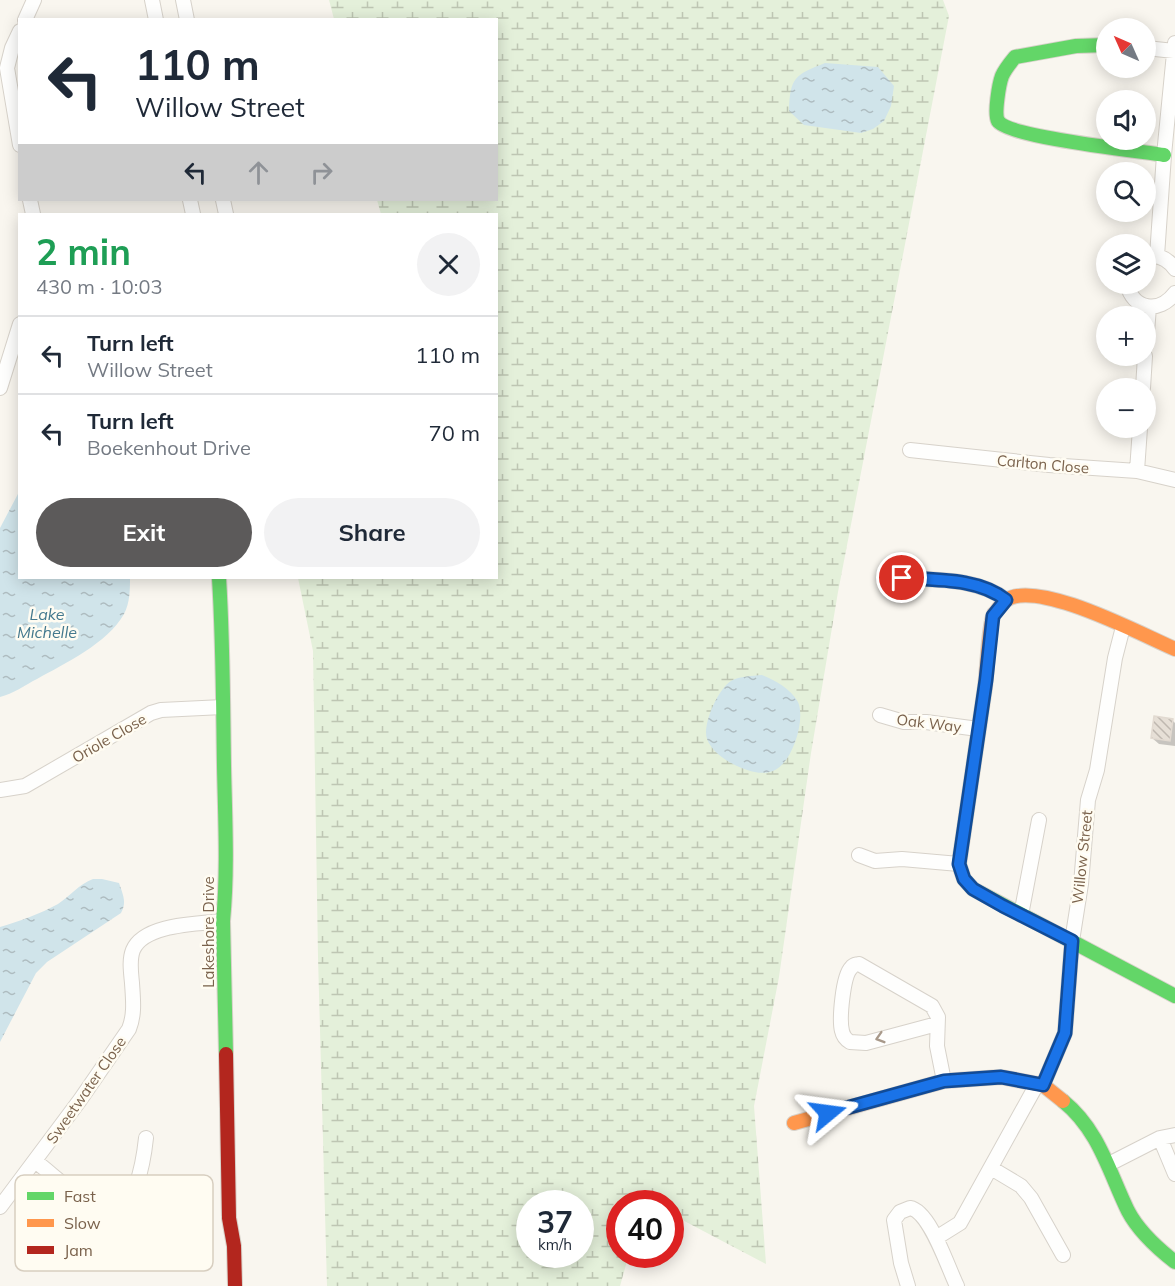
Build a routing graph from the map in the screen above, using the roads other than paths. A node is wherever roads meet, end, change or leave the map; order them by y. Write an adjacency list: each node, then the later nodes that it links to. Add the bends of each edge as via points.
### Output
1 (34, 0): 4 (street)
2 (152, 0): 5 (street)
3 (183, 0): 6 (street)
4 (26, 18)
5 (156, 18)
6 (187, 18)
7 (18, 35): 11 (street, via 7,68)
8 (1096, 45): 12 (street, via 1015,57 1001,77 997,120 1004,127 1032,135)
9 (1174, 47): 10 (street); 12 (street)
10 (1156, 48)
11 (18, 133)
12 (1164, 154): 13 (street)
13 (1155, 234)
14 (1156, 257): 15 (street, via 1165,259)
15 (1175, 269)
16 (1175, 293): 18 (street, via 1164,304)
17 (1130, 294): 18 (street)
18 (1149, 306)
19 (18, 330): 20 (street)
20 (0, 388)
21 (1139, 438): 23 (street)
22 (910, 450): 23 (street, Carlton Close)
23 (1137, 471): 24 (street, Carlton Close)
24 (1175, 480)
25 (902, 578): 27 (street, via 975,585)
26 (219, 579): 30 (street, Lakeshore Drive)
27 (1006, 600): 28 (street, via 1037,595 1072,604); 32 (street, via 993,616)
28 (1123, 627): 29 (street); 39 (street, Willow Street, via 1099,762 1088,800)
29 (1175, 649)
30 (223, 707): 33 (street, Oriole Close, via 152,713 25,786); 38 (street, Lakeshore Drive)
31 (880, 715): 32 (street, Oak Way, via 904,722)
32 (978, 729): 36 (street)
33 (0, 790)
34 (1039, 820): 37 (street)
35 (859, 855): 36 (street, via 875,861)
36 (959, 864): 37 (street, via 973,889)
37 (1021, 915): 39 (street)
38 (223, 921): 48 (street, Sweetwater Close, via 151,932 137,943 131,958 133,1020 129,1029); 60 (street, Lakeshore Drive, via 229,1218)
39 (1072, 941): 40 (street); 43 (street, Willow Street, via 1065,1033)
40 (1175, 996)
41 (937, 1024): 41 (street, one-way to 41, via 866,1043 850,1042 842,1034 841,1024 849,969 859,964 928,1003 938,1017); 42 (street)
42 (944, 1081): 43 (street, via 1001,1077); 44 (street)
43 (1040, 1085): 49 (street, via 1067,1104 1089,1129); 50 (street, Willow Street)
44 (794, 1123)
45 (1175, 1135): 47 (street)
46 (146, 1138): 54 (street)
47 (1160, 1138): 49 (street); 51 (street)
48 (35, 1161): 52 (street, Sweetwater Close); 53 (street)
49 (1109, 1164): 59 (street, via 1129,1213 1154,1245)
50 (991, 1168): 57 (street, Willow Street, via 960,1223); 58 (street, via 1022,1186)
51 (1175, 1174)
52 (24, 1175)
53 (53, 1175)
54 (140, 1175)
55 (15, 1187): 56 (street, Sweetwater Close)
56 (0, 1207)
57 (936, 1238): 61 (street, via 917,1210 904,1210 894,1220); 62 (street)
58 (1063, 1255)
59 (1175, 1262)
60 (235, 1286)
61 (908, 1286)
62 (957, 1286)

